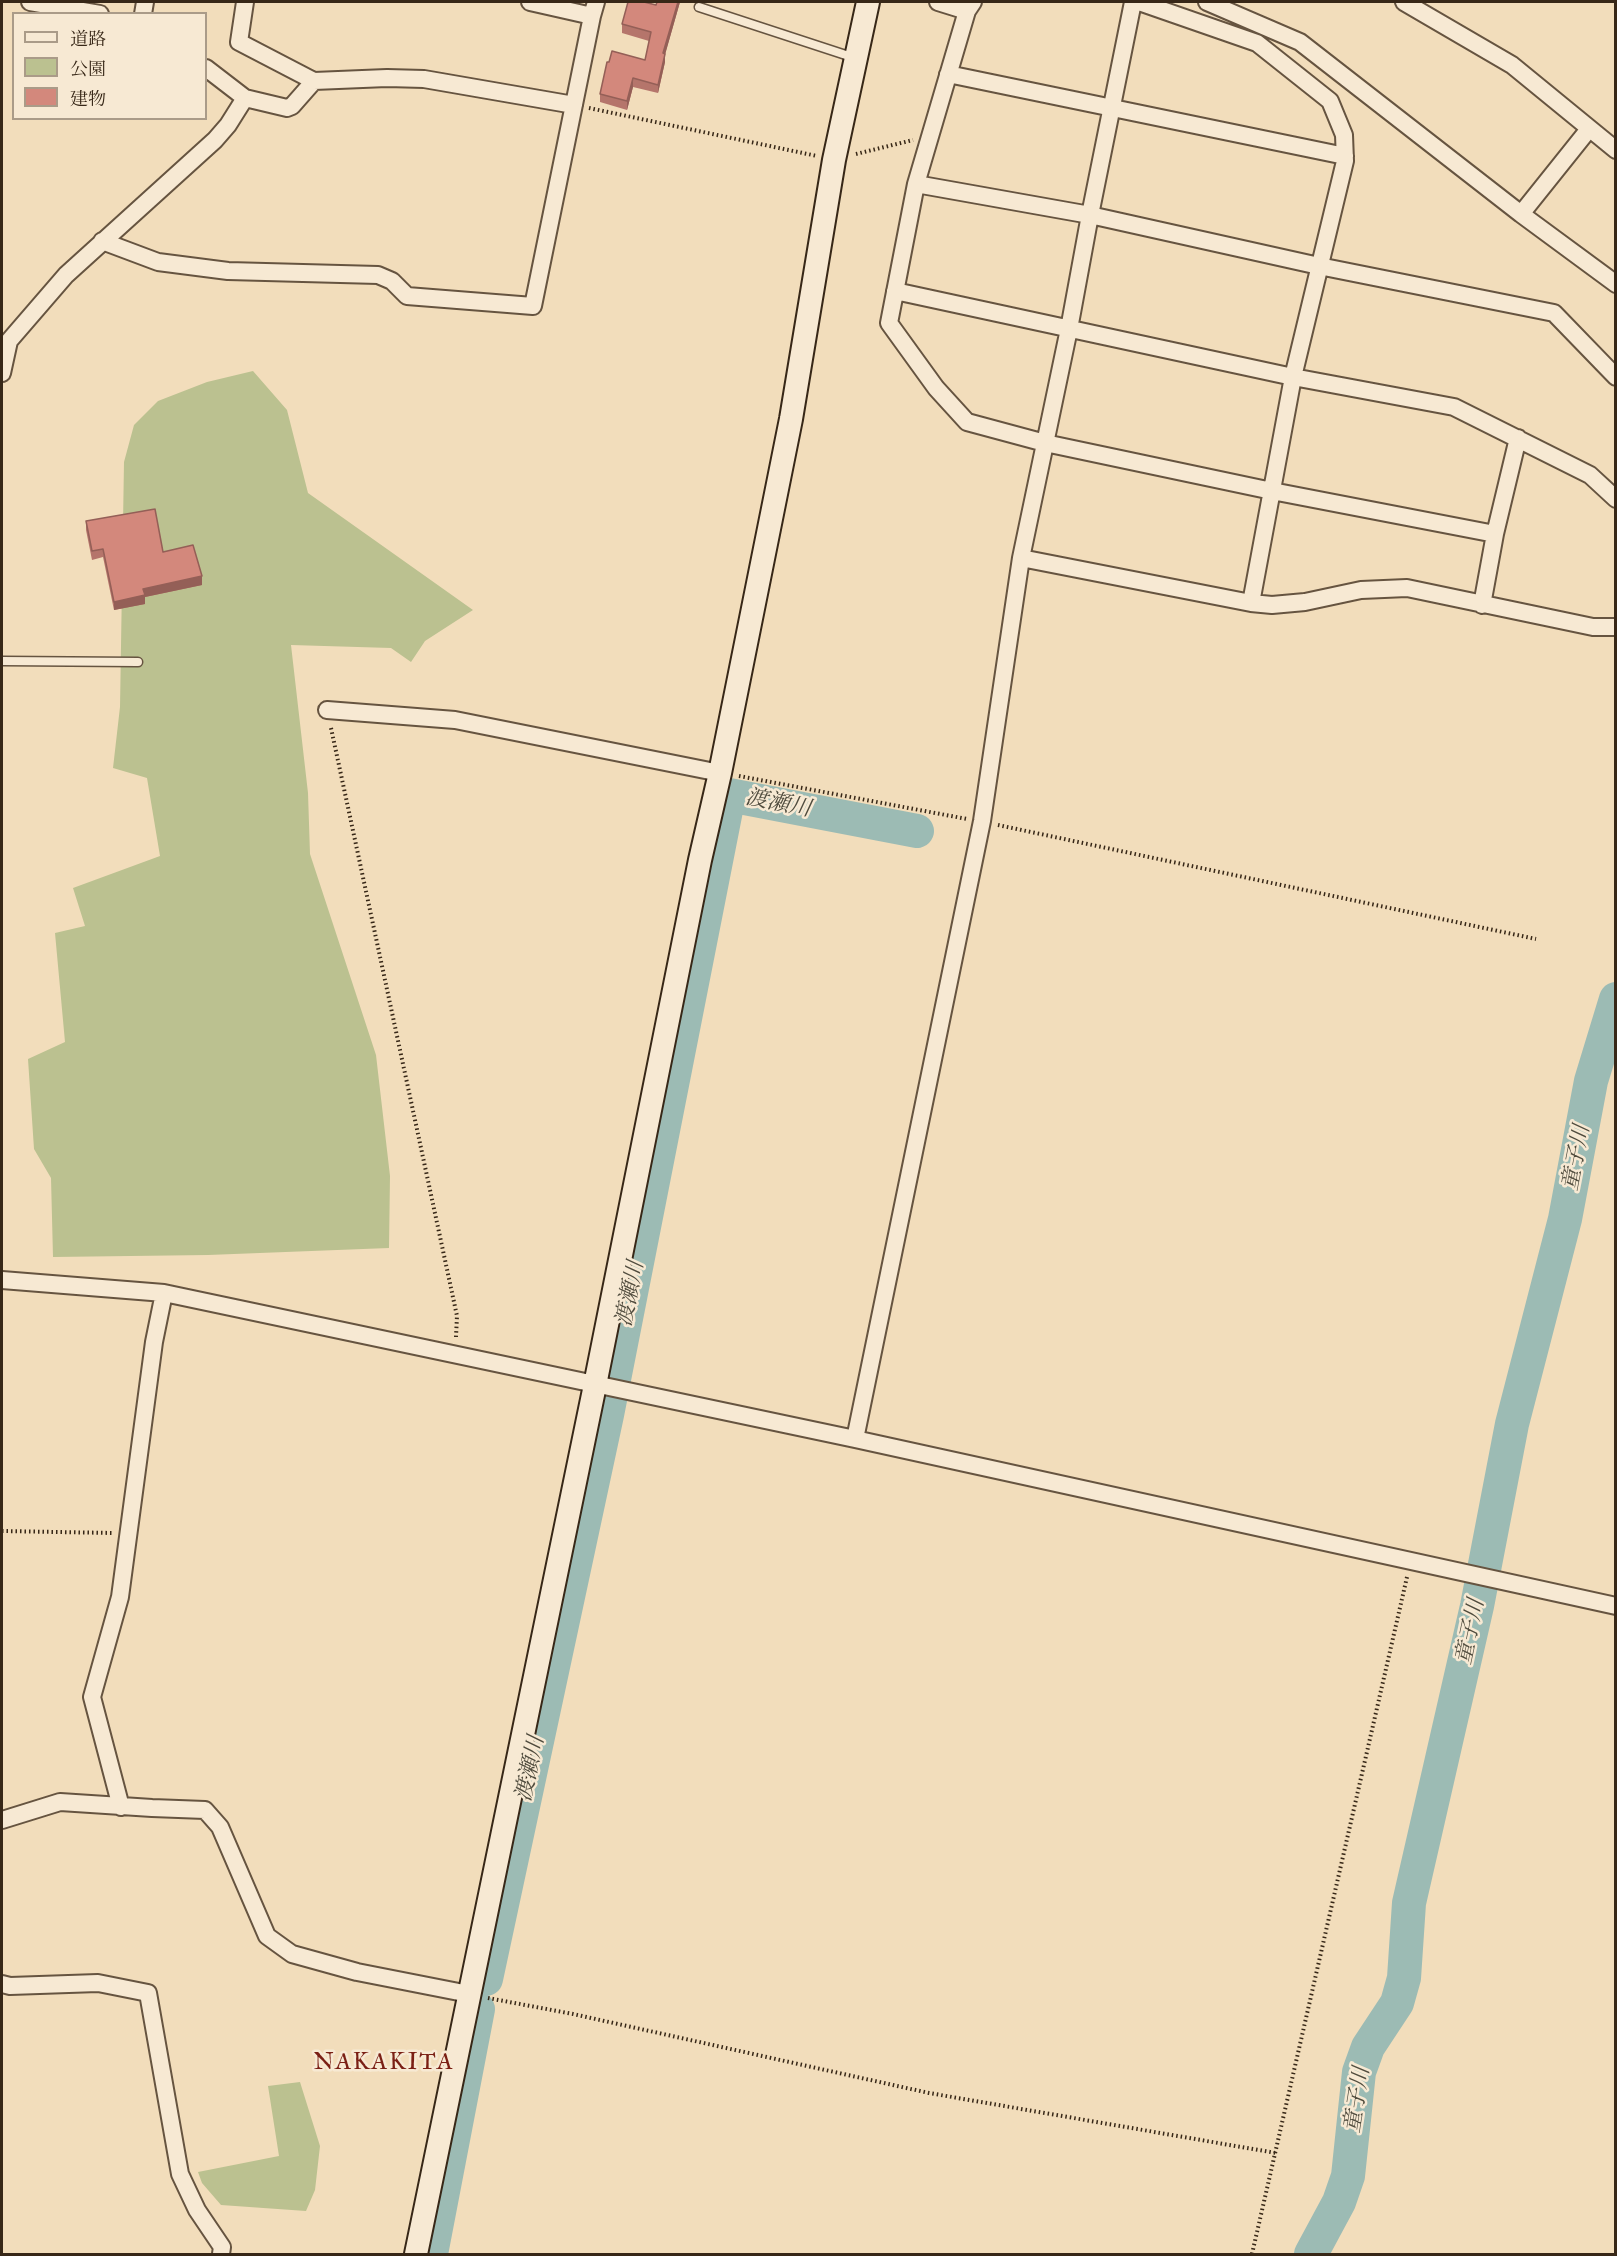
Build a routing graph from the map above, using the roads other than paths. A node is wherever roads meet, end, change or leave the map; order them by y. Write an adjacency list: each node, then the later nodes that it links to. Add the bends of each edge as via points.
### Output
1 (30, 2): 13 (street)
2 (245, 2): 17 (street, via 239,42)
3 (530, 2): 12 (street)
4 (867, 2): 14 (street)
5 (938, 2): 10 (street)
6 (1133, 2): 20 (street)
7 (1139, 2): 23 (street, via 1257,43 1330,101 1344,135)
8 (1207, 2): 25 (street, via 1300,42)
9 (1404, 2): 21 (street, via 1512,65)
10 (970, 6): 16 (street)
11 (699, 7): 14 (lane)
12 (594, 9): 19 (street)
13 (88, 12)
14 (855, 58): 47 (street, via 791,419)
15 (207, 69): 18 (street)
16 (948, 74): 20 (street); 24 (street)
17 (314, 81): 18 (street, via 287,108); 19 (street, via 424,79)
18 (245, 98): 27 (street, via 215,140)
19 (574, 105): 27 (street, via 533,306 407,296 378,274 228,271 158,262)
20 (1112, 107): 23 (street); 26 (street)
21 (1588, 129): 22 (street); 25 (street)
22 (1616, 150)
23 (1345, 156): 28 (street)
24 (916, 184): 26 (street); 30 (street)
25 (1521, 214): 29 (street)
26 (1090, 215): 28 (street); 31 (street)
27 (102, 241): 32 (street, via 66,275 9,341)
28 (1318, 266): 33 (street); 34 (street, via 1554,313)
29 (1616, 284)
30 (895, 291): 31 (street); 36 (street, via 889,323 936,388 967,422)
31 (1069, 329): 33 (street); 36 (street)
32 (2, 373)
33 (1293, 377): 35 (street, via 1454,407); 37 (street)
34 (1616, 377)
35 (1518, 438): 38 (street, via 1590,475); 39 (street)
36 (1046, 443): 37 (street); 40 (street)
37 (1272, 491): 39 (street); 41 (street)
38 (1616, 499)
39 (1495, 534): 42 (street)
40 (1021, 558): 41 (street); 51 (street, via 982,822)
41 (1251, 603): 42 (street, via 1305,602 1361,590 1407,588)
42 (1482, 605): 43 (street, via 1593,627)
43 (1616, 627)
44 (2, 661): 45 (lane)
45 (138, 662)
46 (327, 710): 47 (street, via 456,720)
47 (720, 773): 50 (street, via 699,860)
48 (2, 1280): 49 (street)
49 (164, 1293): 50 (street); 53 (street, via 120,1598 92,1697)
50 (595, 1385): 51 (street); 56 (street)
51 (855, 1439): 52 (street)
52 (1610, 1605)
53 (121, 1807): 54 (street, via 60,1802); 56 (street, via 205,1810 220,1827 267,1936 292,1954 357,1972)
54 (2, 1820)
55 (2, 1984): 57 (street, via 98,1983 148,1993 180,2174 197,2210 222,2247)
56 (469, 1994): 58 (street)
57 (221, 2254)
58 (416, 2254)

